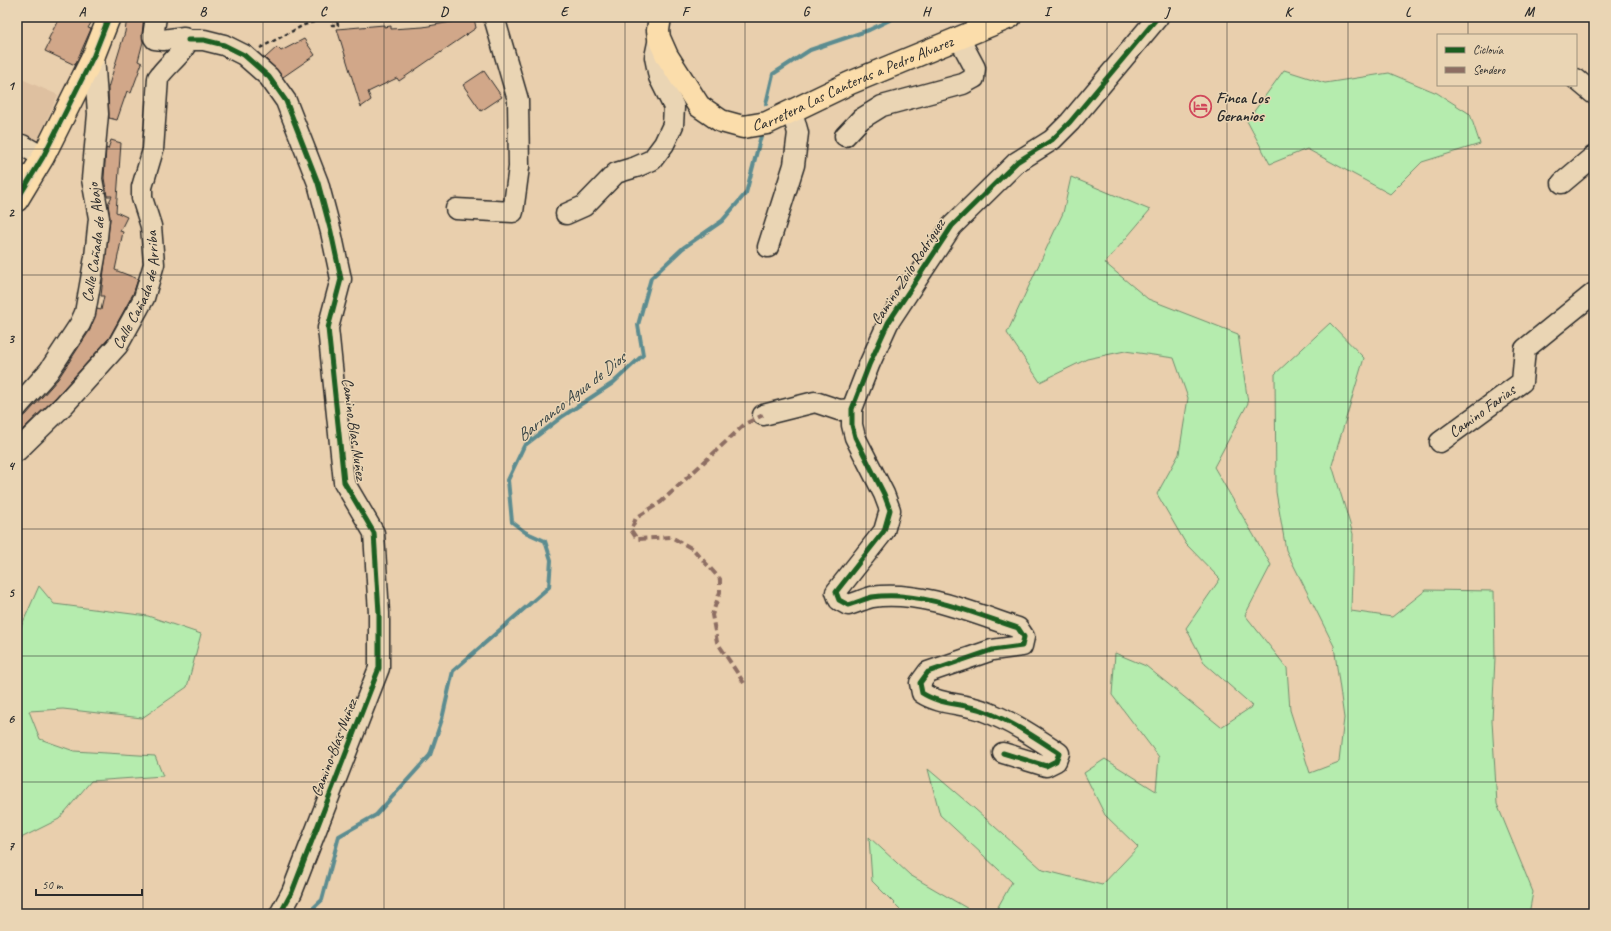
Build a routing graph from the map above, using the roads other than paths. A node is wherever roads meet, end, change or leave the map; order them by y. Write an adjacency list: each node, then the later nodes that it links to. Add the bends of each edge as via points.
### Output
1 (109, 17): 9 (main road)
2 (156, 17): 8 (street, via 153,36 155,39 184,37)
3 (494, 17): 19 (street, via 518,100 519,167 513,212)
4 (1010, 17): 7 (main road, Carretera Las Canteras a Pedro Alvarez)
5 (1158, 17): 24 (street, Camino Zoilo Rodríguez, via 1070,122 1052,140 1017,162 952,226 888,323)
6 (658, 23): 12 (main road, Carretera Las Canteras a Pedro Alvarez, via 667,56 692,96 699,106 721,121 744,127 756,126); 20 (street, via 655,57 659,77 674,107 673,125 664,144 652,160 616,173 584,206)
7 (959, 38): 12 (main road, Carretera Las Canteras a Pedro Alvarez, via 850,83); 13 (street, via 975,68 974,78 962,84 882,106 861,118)
8 (188, 40): 27 (street, Calle Cañada de Arriba, via 158,78 152,150 142,187 142,198 151,226 154,264 144,298 118,345); 29 (street, Camino Blas Nuñez, via 204,40 224,45 244,55 269,76 286,101 318,183 340,279 328,328 344,482 374,533 379,613 379,668 292,892)
9 (94, 56): 16 (main road); 23 (street, Calle Cañada de Abajo, via 98,114 92,179 99,218 85,313 49,371)
10 (1577, 80): 11 (street)
11 (1594, 94)
12 (792, 111): 21 (street, via 798,133 794,165)
13 (845, 136)
14 (17, 146): 16 (street)
15 (1594, 156): 17 (street)
16 (43, 157): 18 (main road)
17 (1562, 183)
18 (17, 200)
19 (456, 209)
20 (566, 214)
21 (768, 247)
22 (1594, 293): 26 (street, Camino Farias, via 1525,349 1522,382)
23 (17, 407)
24 (852, 409): 25 (street, via 839,410 815,402); 28 (street, Camino Zoilo Rodríguez, via 855,436 890,510 884,531 836,592 839,600 848,605 870,598 897,596 950,605 1018,628 1024,637 1022,646 992,650 928,672 920,683 922,693 932,700 976,708 1009,721 1060,753 1056,761 1046,766)
25 (763, 415)
26 (1440, 442)
27 (17, 452)
28 (1003, 753)
29 (280, 914)

